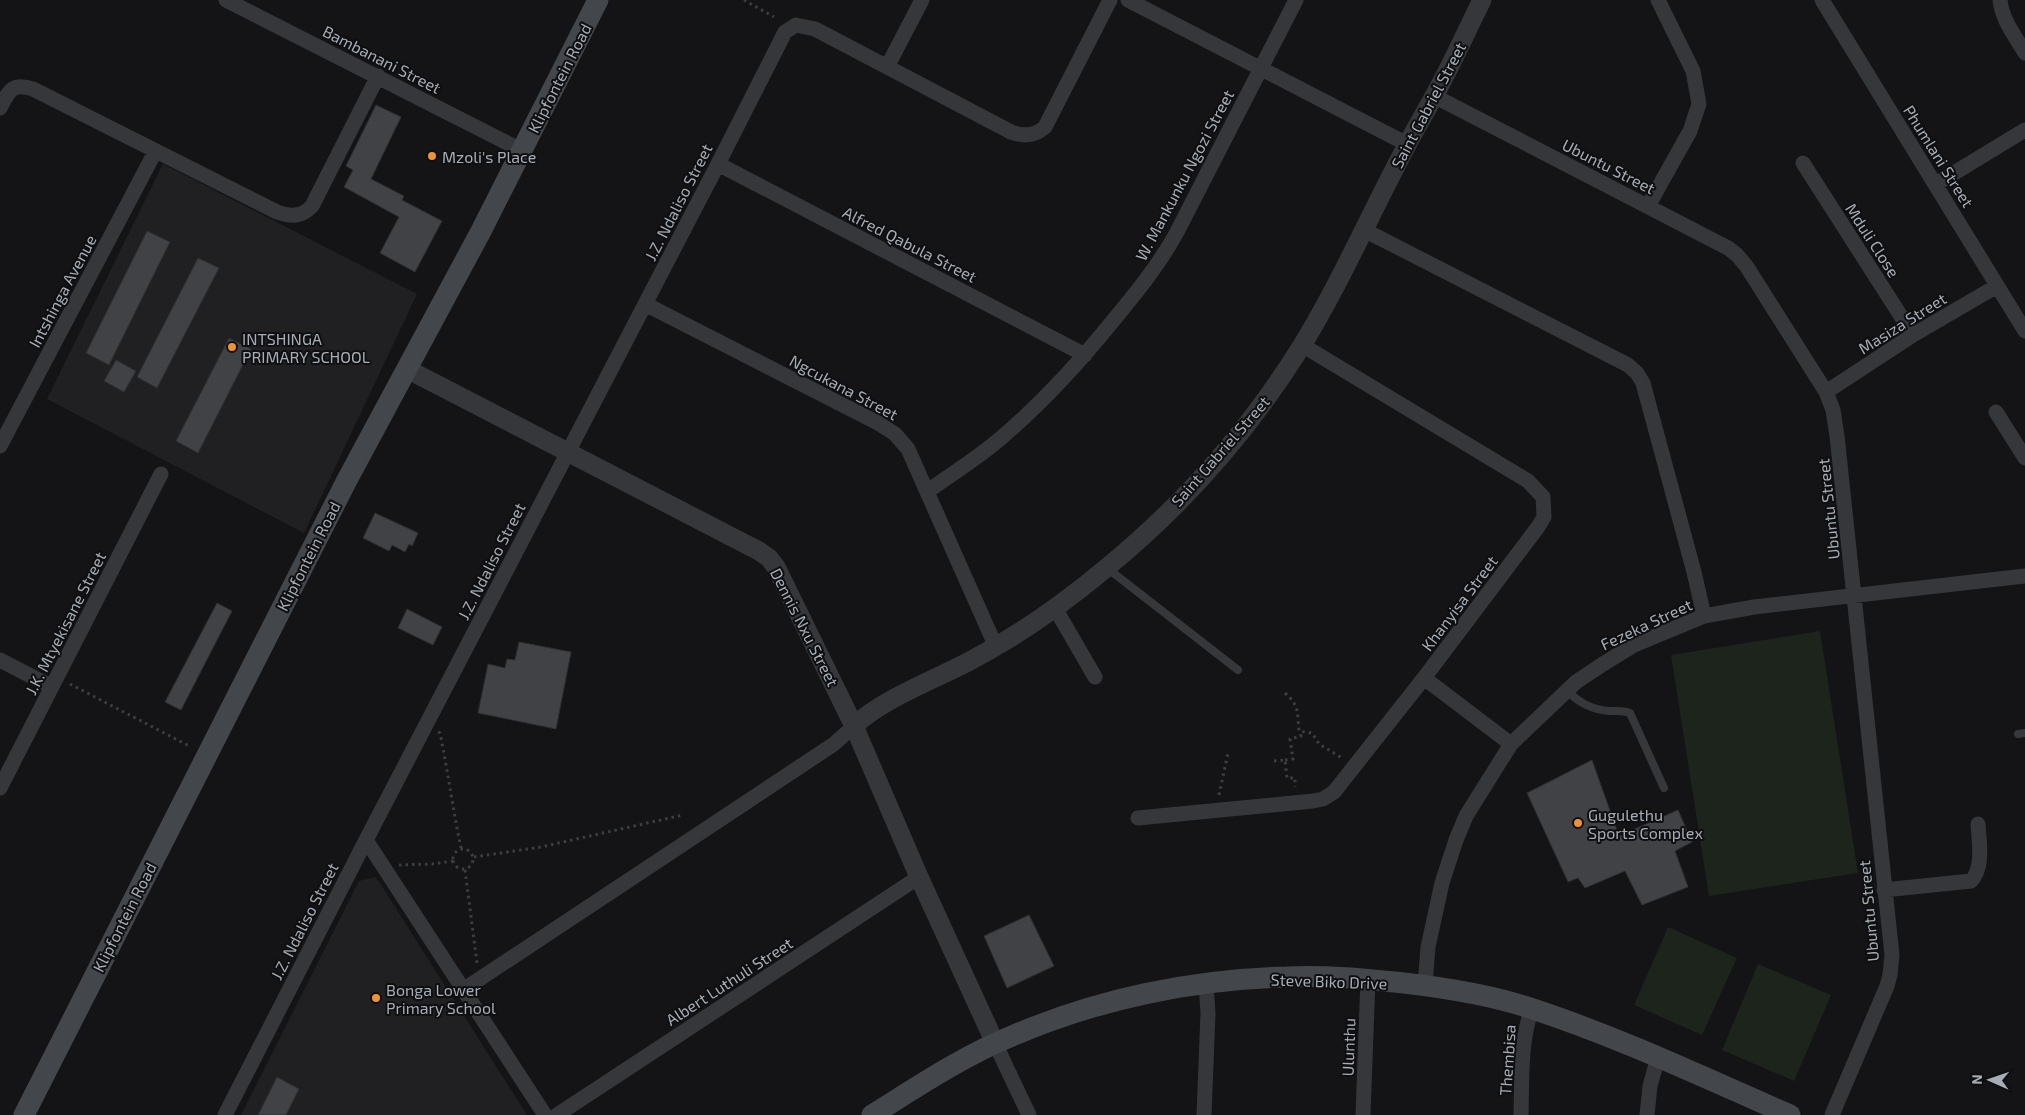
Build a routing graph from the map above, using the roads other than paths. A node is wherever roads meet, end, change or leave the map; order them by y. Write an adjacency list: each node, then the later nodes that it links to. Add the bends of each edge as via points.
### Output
1 (598, 0): 19 (main road, Klipfontein Road)
2 (922, 0): 12 (street)
3 (1110, 0): 12 (street, via 1045,127 1036,133 1021,135 1011,132)
4 (1128, 0): 13 (street)
5 (1296, 0): 13 (street, W. Mankunku Ngozi Street)
6 (1482, 0): 15 (street, Saint Gabriel Street)
7 (1658, 0): 24 (street, via 1693,71 1699,104 1690,131)
8 (1822, 0): 23 (street, Phumlani Street)
9 (2000, 0): 11 (street, via 2007,23)
10 (229, 1): 14 (street, Bambanani Street)
11 (2025, 53)
12 (887, 67): 22 (street, J.Z. Ndaliso Street, via 815,28 792,26 782,36)
13 (1260, 69): 18 (street); 31 (street, W. Mankunku Ngozi Street, via 1163,258)
14 (378, 76): 19 (street, Bambanani Street); 20 (street, via 312,206 302,214 292,216 277,212)
15 (1434, 96): 18 (street, Saint Gabriel Street); 24 (street, Ubuntu Street)
16 (0, 108): 20 (street, via 11,89 24,86)
17 (2025, 130): 23 (street)
18 (1407, 144): 25 (street, Saint Gabriel Street)
19 (522, 150): 32 (main road, Klipfontein Road)
20 (155, 152): 35 (street, Intshinga Avenue)
21 (1803, 163): 29 (street, Mduli Close)
22 (718, 164): 27 (street, J.Z. Ndaliso Street); 31 (street, Alfred Qabula Street)
23 (1936, 184): 26 (street, Phumlani Street)
24 (1648, 206): 33 (street, Ubuntu Street, via 1737,255)
25 (1364, 230): 30 (street, Saint Gabriel Street); 44 (street, via 1628,365 1637,373 1645,392)
26 (1998, 286): 28 (street, Phumlani Street); 29 (street, Masiza Street)
27 (645, 304): 36 (street, J.Z. Ndaliso Street); 39 (street, Ngcukana Street, via 896,434 905,443)
28 (2025, 331)
29 (1913, 335): 33 (street, Masiza Street)
30 (1302, 345): 40 (street, Saint Gabriel Street, via 1240,432 1172,508); 49 (street, Khanyisa Street, via 1528,481 1543,497 1544,517 1538,527)
31 (1085, 355): 39 (street, W. Mankunku Ngozi Street, via 1000,440)
32 (406, 369): 36 (street, Dennis Nxu Street); 68 (main road, Klipfontein Road, via 206,754)
33 (1826, 392): 42 (street, Ubuntu Street, via 1837,436)
34 (1996, 412): 37 (street)
35 (0, 446)
36 (568, 451): 52 (street, Dennis Nxu Street, via 769,558); 58 (street, J.Z. Ndaliso Street)
37 (2025, 458)
38 (161, 474): 50 (street, J.K. Mtyekisane Street)
39 (927, 492): 45 (street, Ngcukana Street)
40 (1106, 568): 43 (street, Saint Gabriel Street); 47 (lane)
41 (2025, 576): 42 (street, Fezeka Street)
42 (1855, 596): 44 (street, Fezeka Street, via 1754,606); 60 (street, Ubuntu Street)
43 (1055, 608): 45 (street, Saint Gabriel Street); 48 (street)
44 (1704, 616): 51 (street, Fezeka Street, via 1634,645)
45 (996, 647): 52 (street, Saint Gabriel Street, via 872,711)
46 (0, 660): 50 (street)
47 (1238, 670)
48 (1095, 677)
49 (1424, 678): 53 (street); 56 (street, Khanyisa Street, via 1334,792 1323,799)
50 (52, 687): 54 (street, J.K. Mtyekisane Street)
51 (1566, 691): 53 (street, Fezeka Street); 55 (lane, via 1592,708 1630,713)
52 (854, 726): 59 (street, Dennis Nxu Street); 64 (street, via 834,744)
53 (1511, 744): 63 (street, Fezeka Street, via 1466,816 1456,840 1442,883 1428,947)
54 (0, 788)
55 (1664, 788)
56 (1138, 818)
57 (1978, 824): 60 (street, via 1979,868 1971,880)
58 (366, 840): 64 (street); 69 (street, J.Z. Ndaliso Street)
59 (919, 877): 66 (street, Dennis Nxu Street); 71 (street, Albert Luthuli Street)
60 (1884, 890): 79 (street, Ubuntu Street, via 1892,954 1890,975)
61 (1368, 980): 62 (main road, Steve Biko Drive, via 1287,977); 63 (main road, Steve Biko Drive); 75 (street, Ulunthu)
62 (1206, 984): 66 (main road, Steve Biko Drive, via 1135,997 1074,1013); 74 (street)
63 (1425, 986): 65 (main road, Steve Biko Drive, via 1483,995)
64 (463, 990): 70 (street)
65 (1532, 1008): 67 (main road, Steve Biko Drive); 76 (street, Thembisa, via 1524,1038)
66 (995, 1043): 72 (main road, Steve Biko Drive); 73 (street)
67 (1658, 1057): 77 (street); 78 (main road, Steve Biko Drive)
68 (24, 1115)
69 (224, 1115)
70 (545, 1115)
71 (557, 1115)
72 (872, 1115)
73 (1029, 1115)
74 (1204, 1115)
75 (1363, 1115)
76 (1521, 1115)
77 (1647, 1115)
78 (1790, 1115)
79 (1832, 1115)

